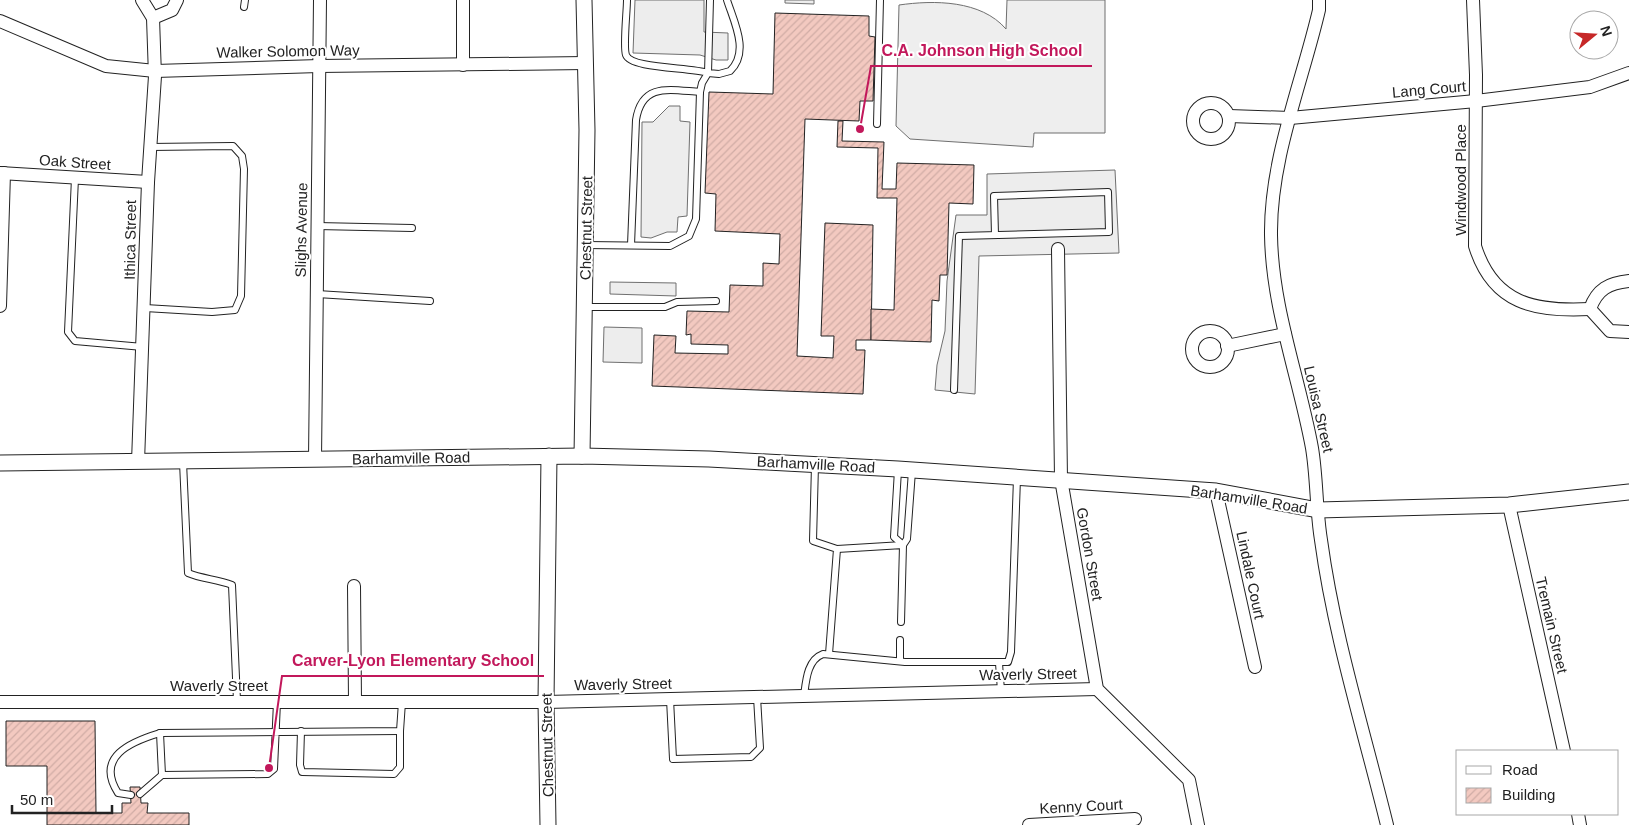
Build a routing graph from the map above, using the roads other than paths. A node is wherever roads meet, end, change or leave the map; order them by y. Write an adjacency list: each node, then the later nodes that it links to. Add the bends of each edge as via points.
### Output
1 (142, 0): 12 (street, Ithica Street)
2 (177, 0): 12 (street, via 172,10)
3 (320, 0): 16 (street, Slighs Avenue)
4 (463, 0): 15 (street)
5 (584, 0): 14 (street, Chestnut Street)
6 (627, 0): 18 (lane, via 626,55 632,62 693,68)
7 (710, 0): 18 (lane)
8 (727, 0): 18 (lane, via 740,44 740,57 730,71)
9 (880, 0): 24 (lane)
10 (1319, 0): 23 (street, Louisa Street)
11 (1472, 0): 21 (street, Windwood Place)
12 (153, 18): 17 (street, Ithica Street)
13 (0, 21): 17 (street, Walker Solomon Way, via 106,66)
14 (586, 63): 15 (street, Walker Solomon Way); 33 (street, Chestnut Street)
15 (463, 64): 16 (street, Walker Solomon Way)
16 (319, 66): 17 (street, Walker Solomon Way); 29 (street, Slighs Avenue)
17 (155, 71): 25 (street, Ithica Street)
18 (708, 73): 20 (lane)
19 (1629, 73): 21 (street, Lang Court, via 1590,87)
20 (700, 92): 34 (lane, via 696,219 692,231 684,241 670,246); 34 (lane, via 659,91 640,105 636,120)
21 (1476, 101): 23 (street, Lang Court); 44 (street, Windwood Place, via 1475,246 1482,266 1495,284 1511,297 1534,307 1558,310)
22 (1229, 116): 23 (street, Lang Court)
23 (1290, 118): 46 (street, Louisa Street, via 1273,195 1271,234 1275,283)
24 (877, 124)
25 (150, 148): 28 (street, Ithica Street); 43 (lane, via 233,146 242,156 241,296 235,310 212,312)
26 (2, 173): 27 (street, Oak Street); 35 (street)
27 (75, 178): 28 (street, Oak Street); 48 (lane, via 68,332 75,341)
28 (148, 182): 43 (street, Ithica Street)
29 (317, 226): 30 (lane); 38 (street, Slighs Avenue)
30 (412, 228)
31 (1057, 233): 32 (lane); 32 (lane, via 1109,232 1108,192 994,196); 36 (lane)
32 (995, 235): 49 (lane, via 959,236)
33 (586, 245): 34 (lane); 42 (street, Chestnut Street)
34 (631, 246)
35 (1, 249): 41 (street)
36 (1058, 249): 59 (street, Gordon Street)
37 (1629, 282): 44 (street, via 1616,282 1602,288)
38 (317, 294): 39 (lane); 52 (street, Slighs Avenue)
39 (430, 301)
40 (716, 301): 42 (lane, via 677,302 665,307)
41 (0, 306)
42 (585, 307): 51 (street, Chestnut Street)
43 (145, 308): 48 (street, Ithica Street)
44 (1590, 308): 45 (street, via 1610,331)
45 (1629, 332)
46 (1285, 334): 47 (street); 63 (street, Louisa Street, via 1312,447)
47 (1227, 346)
48 (143, 347): 53 (street, Ithica Street)
49 (954, 390)
50 (549, 456): 51 (street, Barhamville Road); 52 (street, Barhamville Road); 83 (street, Chestnut Street)
51 (582, 456): 56 (street, Barhamville Road)
52 (315, 460): 54 (street, Barhamville Road)
53 (138, 462): 54 (street, Barhamville Road); 55 (street, Barhamville Road)
54 (183, 462): 79 (lane, via 188,573 232,585)
55 (0, 463)
56 (815, 464): 57 (street, Barhamville Road); 65 (lane, via 813,541)
57 (905, 469): 58 (street, Barhamville Road); 64 (lane, via 908,539); 64 (lane, via 894,537)
58 (1017, 477): 59 (street, Barhamville Road); 71 (lane, via 1011,652 1008,662)
59 (1061, 479): 60 (street, Barhamville Road); 73 (street, Gordon Street)
60 (1216, 491): 63 (street, Barhamville Road); 72 (street, Lindale Court)
61 (1629, 492): 62 (street, Barhamville Road)
62 (1509, 505): 63 (street, Barhamville Road); 88 (street, Tremain Street)
63 (1318, 510): 96 (street, Louisa Street, via 1337,625)
64 (903, 545): 65 (lane); 67 (lane)
65 (838, 549): 69 (lane)
66 (354, 586): 81 (street)
67 (901, 622)
68 (900, 640): 70 (lane)
69 (829, 654): 70 (lane); 75 (lane, via 818,656 808,669)
70 (900, 661): 71 (lane)
71 (999, 663): 74 (lane)
72 (1255, 666)
73 (1097, 689): 74 (street, Waverly Street); 95 (street, via 1189,780)
74 (1001, 691): 75 (street, Waverly Street)
75 (804, 696): 76 (street, Waverly Street)
76 (756, 697): 77 (street, Waverly Street); 77 (lane, via 760,748 751,757 673,759)
77 (670, 699): 83 (street, Waverly Street)
78 (0, 702): 79 (street, Waverly Street)
79 (236, 702): 80 (street, Waverly Street)
80 (277, 702): 81 (street, Waverly Street); 84 (lane)
81 (355, 702): 82 (street, Waverly Street)
82 (402, 702): 83 (street, Waverly Street); 86 (lane)
83 (546, 702): 93 (street, Chestnut Street)
84 (276, 731): 85 (lane); 87 (lane); 89 (lane, via 274,768 268,774)
85 (301, 731): 86 (lane); 86 (lane, via 302,772 394,774 400,767)
86 (400, 731)
87 (160, 733): 89 (lane); 91 (lane, via 139,740 113,760 109,770 110,781 118,793)
88 (1564, 750)
89 (162, 775): 90 (lane)
90 (140, 794)
91 (131, 795)
92 (1135, 818): 94 (street, Kenny Court)
93 (548, 825)
94 (1029, 825)
95 (1198, 825)
96 (1387, 825)

